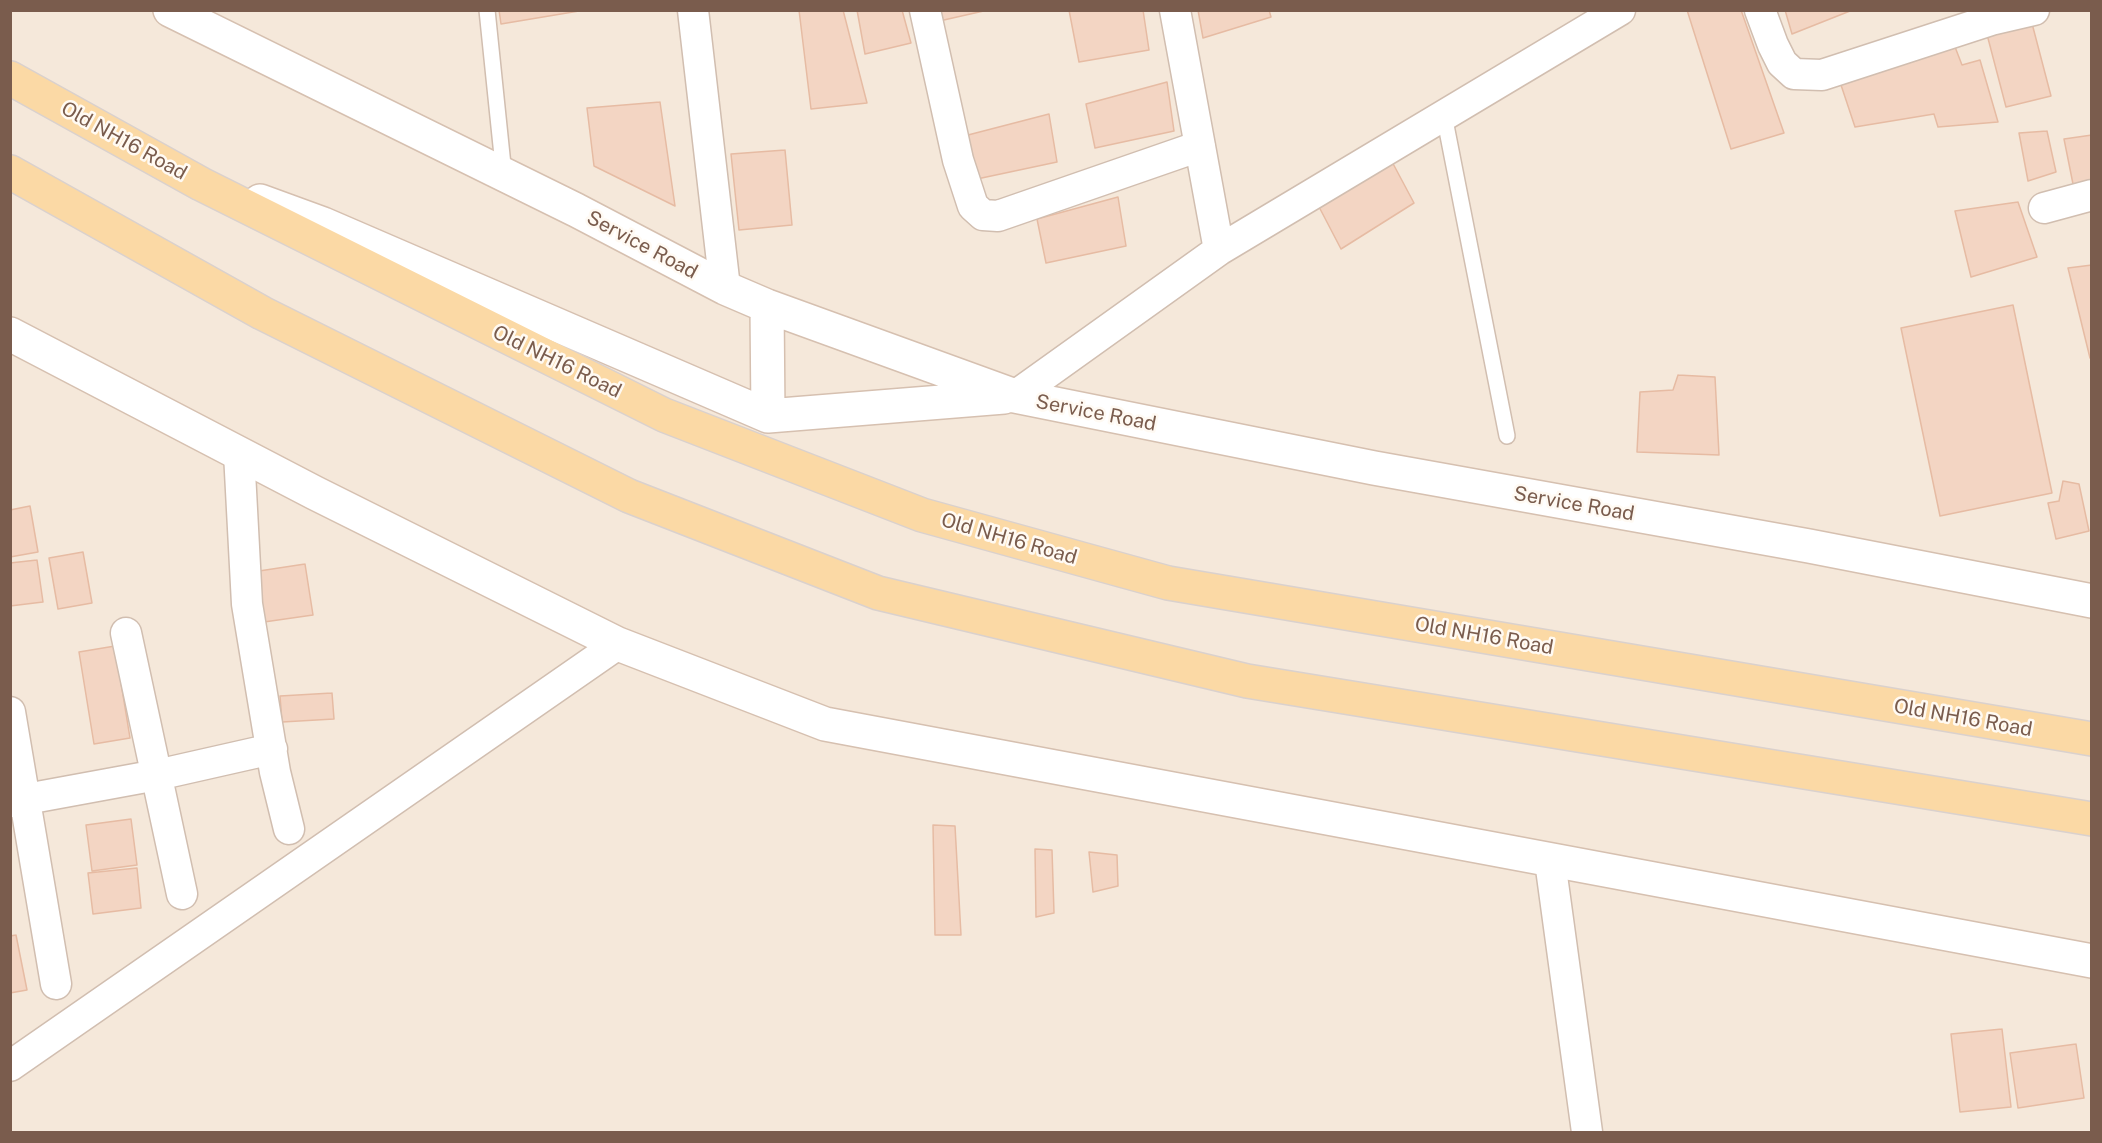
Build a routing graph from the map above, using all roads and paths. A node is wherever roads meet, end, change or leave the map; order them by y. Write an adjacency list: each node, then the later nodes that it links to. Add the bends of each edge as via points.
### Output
1 (170, 10): 14 (street, Service Road)
2 (486, 10): 14 (lane)
3 (693, 10): 18 (street)
4 (925, 10): 11 (street, via 958,159 973,206 983,215 998,216)
5 (1174, 10): 11 (street)
6 (1760, 10): 7 (street, via 1782,63 1794,74 1822,75 1991,20)
7 (2034, 10)
8 (1606, 14): 10 (street)
9 (10, 78): 12 (main road, Old NH16 Road)
10 (1444, 115): 17 (street); 23 (lane)
11 (1200, 146): 17 (street)
12 (177, 171): 22 (street, via 323,224); 29 (main road, Old NH16 Road, via 664,415 922,515 1168,583)
13 (10, 172): 33 (main road, via 262,313 629,496 878,593 1247,681)
14 (504, 176): 18 (street, Service Road)
15 (2091, 195): 16 (street)
16 (2044, 208)
17 (1219, 250): 21 (street)
18 (725, 288): 19 (street, Service Road)
19 (768, 306): 21 (street, Service Road); 22 (street)
20 (10, 334): 24 (street)
21 (1015, 396): 22 (street); 25 (street, Service Road, via 1374,468)
22 (768, 416)
23 (1507, 436)
24 (239, 453): 27 (street); 30 (street, via 247,604)
25 (2091, 601)
26 (126, 633): 31 (street)
27 (618, 644): 35 (street, via 825,724); 39 (street)
28 (10, 712): 32 (street)
29 (2091, 739)
30 (272, 749): 31 (street); 34 (street)
31 (157, 775): 32 (street); 36 (street)
32 (18, 801): 38 (street)
33 (2091, 819)
34 (289, 829)
35 (1550, 861): 37 (street); 40 (street)
36 (182, 894)
37 (2091, 961)
38 (56, 984)
39 (10, 1066)
40 (1587, 1132)

